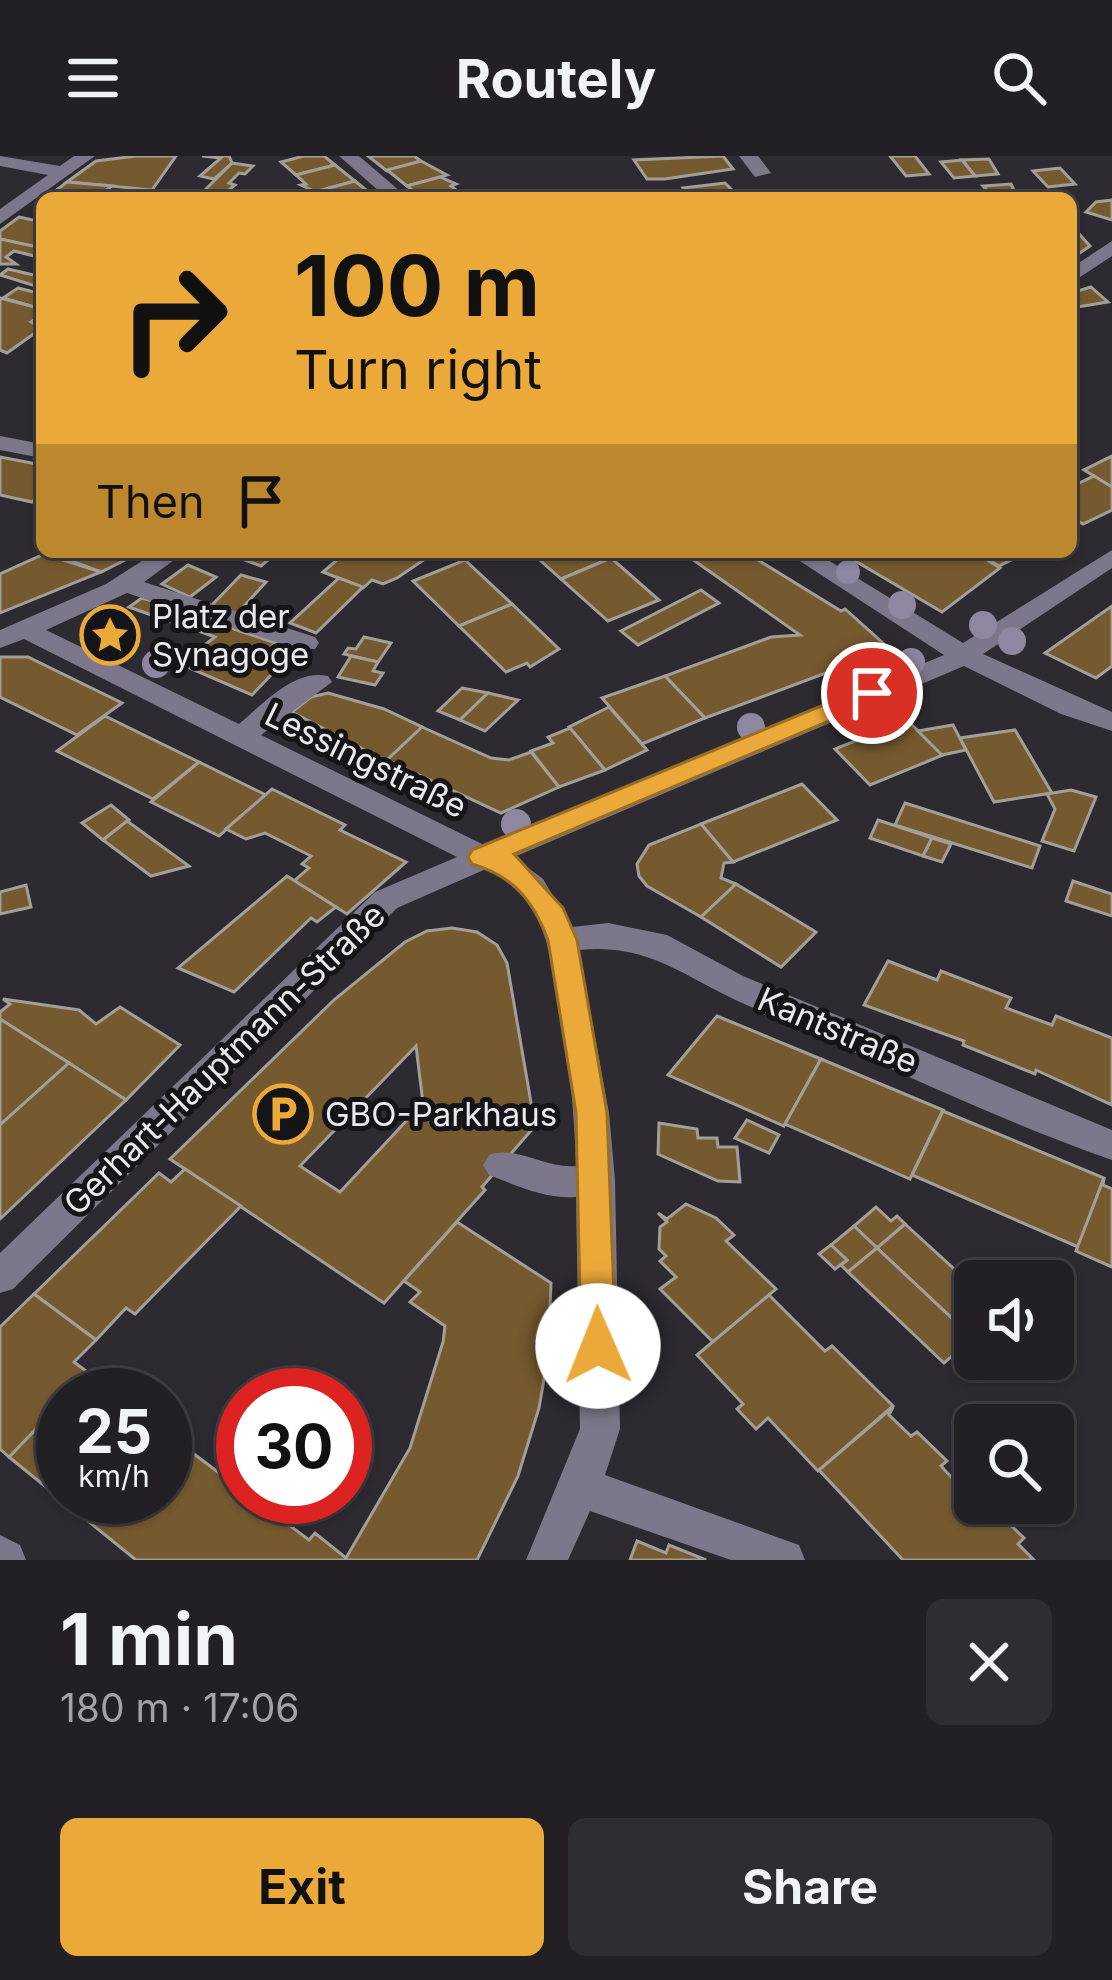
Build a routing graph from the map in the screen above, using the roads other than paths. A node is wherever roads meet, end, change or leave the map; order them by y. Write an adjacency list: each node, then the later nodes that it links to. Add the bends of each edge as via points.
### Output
1 (86, 156): 5 (street)
2 (348, 156): 7 (street)
3 (748, 156): 6 (street)
4 (0, 161): 5 (street)
5 (62, 172): 8 (street)
6 (762, 173)
7 (392, 192)
8 (0, 218)
9 (1112, 247): 10 (street)
10 (1077, 273)
11 (0, 442): 12 (street)
12 (36, 450)
13 (1112, 556): 19 (street, Gerhart-Hauptmann-Straße)
14 (164, 558): 16 (street)
15 (808, 558): 19 (street)
16 (124, 584): 17 (street); 18 (street)
17 (13, 635): 23 (street, Lessingstraße)
18 (306, 643)
19 (966, 653): 22 (street); 24 (street, Gerhart-Hauptmann-Straße)
20 (284, 674): 23 (street)
21 (318, 682): 23 (street)
22 (1112, 722)
23 (230, 734): 24 (street, Lessingstraße)
24 (482, 857): 25 (street, Lessingstraße, via 507,862 530,884); 29 (street, Gerhart-Hauptmann-Straße, via 386,900)
25 (562, 940): 26 (street, Kantstraße, via 608,935 656,943 732,986); 28 (street, Lessingstraße)
26 (1112, 1145)
27 (501, 1165): 28 (street, via 555,1183)
28 (597, 1180): 30 (street, Lessingstraße, via 599,1429)
29 (0, 1276)
30 (580, 1488): 31 (street, Lessingstraße); 32 (street)
31 (547, 1560)
32 (784, 1560)

